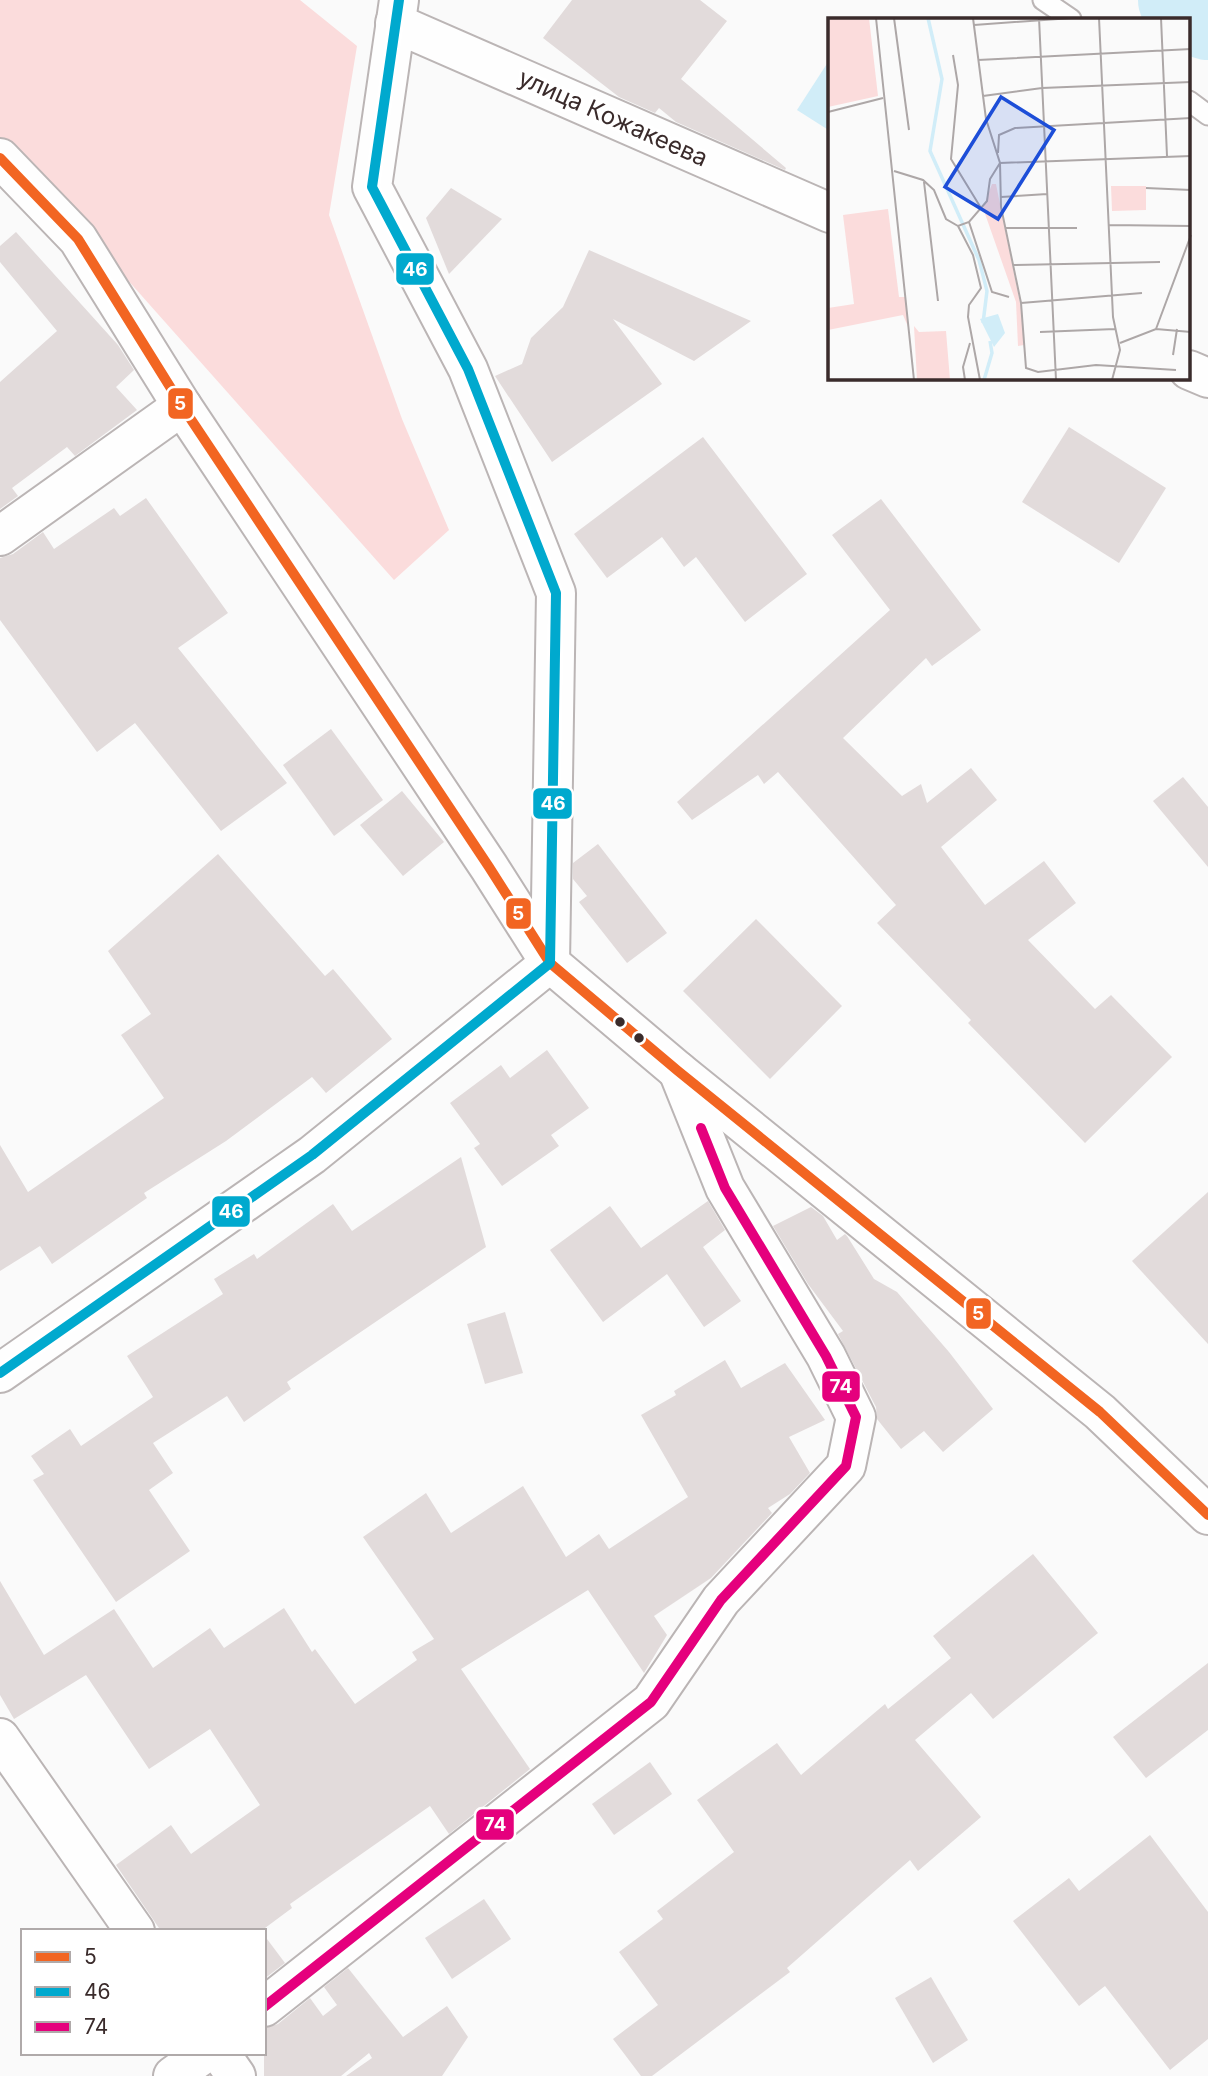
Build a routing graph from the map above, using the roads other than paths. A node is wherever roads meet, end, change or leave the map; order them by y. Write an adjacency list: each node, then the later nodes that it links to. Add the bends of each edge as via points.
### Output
1 (1043, 0): 3 (lane)
2 (397, 12): 7 (street, улица Кожакеева); 12 (street, via 372,187 468,369 556,593)
3 (1070, 18)
4 (1190, 102): 5 (lane)
5 (1208, 115)
6 (0, 158): 10 (street, via 78,239)
7 (828, 212)
8 (1190, 370): 9 (street)
9 (1208, 378)
10 (182, 406): 11 (street); 12 (street)
11 (0, 536)
12 (551, 962): 13 (street); 14 (street, via 312,1155)
13 (678, 1071): 15 (street, via 1100,1412); 18 (street, via 725,1188 826,1356 856,1417 846,1466 722,1600 651,1702)
14 (0, 1373)
15 (1208, 1515)
16 (0, 1738): 17 (street)
17 (134, 1929)
18 (266, 2005)
19 (202, 2055): 21 (street)
20 (221, 2055): 22 (street)
21 (173, 2076)
22 (236, 2076)

